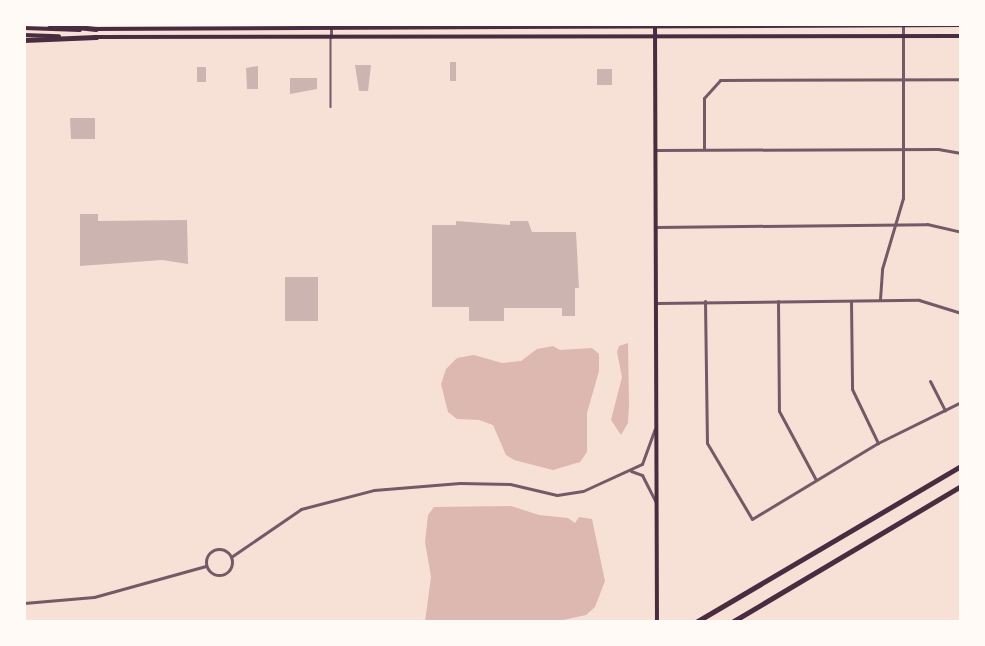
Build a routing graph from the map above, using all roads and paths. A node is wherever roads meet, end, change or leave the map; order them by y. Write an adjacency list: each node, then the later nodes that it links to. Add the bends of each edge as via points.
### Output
1 (49, 24): 7 (highway)
2 (655, 25): 3 (main road); 5 (main road); 9 (main road)
3 (903, 25): 4 (main road); 10 (street)
4 (961, 25)
5 (331, 26): 7 (main road); 13 (street)
6 (24, 28): 7 (main road)
7 (96, 29)
8 (24, 34): 12 (main road)
9 (656, 36): 10 (main road); 13 (main road); 20 (main road)
10 (903, 36): 11 (main road); 16 (street)
11 (961, 36)
12 (96, 37): 13 (main road); 14 (highway)
13 (331, 37): 17 (lane)
14 (24, 40)
15 (961, 78): 16 (street)
16 (903, 79): 18 (street, via 725,79 714,83 706,93); 19 (street)
17 (331, 107)
18 (704, 149): 19 (street); 20 (street)
19 (903, 149): 21 (street); 22 (street, via 903,198)
20 (656, 150): 23 (main road)
21 (961, 153)
22 (895, 224): 23 (street); 24 (street, via 932,224); 25 (street, via 882,269)
23 (656, 227): 29 (main road)
24 (961, 232)
25 (880, 300): 28 (street); 30 (street, via 927,301)
26 (705, 301): 27 (street); 29 (street); 38 (street, via 706,437 752,519)
27 (778, 301): 28 (street); 38 (street, via 779,411)
28 (851, 301): 35 (street, via 852,389)
29 (657, 303): 34 (main road)
30 (961, 313)
31 (930, 381): 33 (street)
32 (961, 402): 33 (street)
33 (945, 410): 35 (street)
34 (657, 422): 37 (street, via 647,458); 40 (main road)
35 (878, 443): 38 (street)
36 (961, 466): 45 (highway)
37 (631, 471): 40 (street, via 642,475); 41 (street, via 613,476 592,489 566,495 510,484 422,484 374,490 301,509)
38 (816, 480)
39 (961, 486): 46 (highway)
40 (657, 504): 44 (main road)
41 (231, 557): 42 (street, via 225,550 214,550 208,555); 42 (street, via 231,565 222,574 213,573)
42 (206, 566): 43 (street, via 94,597)
43 (24, 603)
44 (657, 620)
45 (696, 622)
46 (732, 622)

